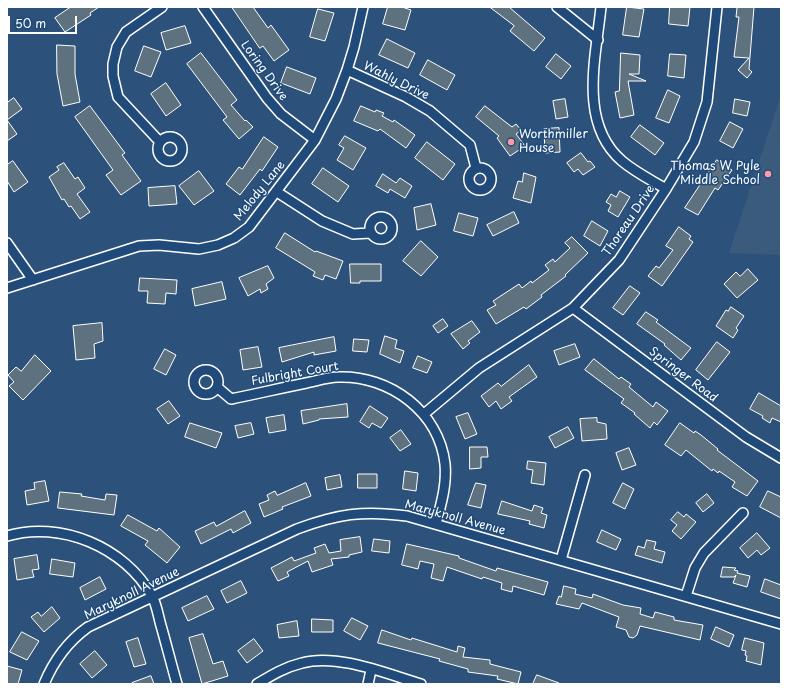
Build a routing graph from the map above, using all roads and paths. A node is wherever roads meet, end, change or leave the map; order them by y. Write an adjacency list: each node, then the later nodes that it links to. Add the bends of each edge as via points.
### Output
1 (162, 7): 10 (street, via 126,32 117,47 113,64 118,96)
2 (203, 7): 9 (street, Loring Drive, via 267,98 281,114)
3 (363, 7): 8 (street, Melody Lane)
4 (557, 7): 7 (street)
5 (601, 7): 7 (street)
6 (717, 7): 12 (street, Thoreau Drive, via 708,102 694,142)
7 (598, 40): 12 (street, via 592,99 601,132 621,160)
8 (347, 70): 9 (street, Melody Lane, via 336,99); 11 (street, Wahly Drive, via 430,111 470,145)
9 (315, 140): 13 (street, Melody Lane)
10 (160, 142)
11 (476, 168)
12 (666, 189): 18 (street, Thoreau Drive, via 619,260)
13 (277, 192): 14 (street, via 322,221 353,234); 16 (street, Melody Lane, via 249,227 218,245 199,249 139,246)
14 (370, 233)
15 (7, 243): 16 (street)
16 (33, 280): 17 (street, Melody Lane)
17 (7, 288)
18 (573, 308): 20 (street, Thoreau Drive, via 479,368); 21 (street, Springer Road, via 746,437)
19 (217, 387): 20 (street, Fulbright Court, via 231,399 337,377 361,378 389,387 412,402)
20 (424, 414): 24 (street, Fulbright Court, via 437,435 445,464 445,492)
21 (781, 458)
22 (585, 475): 26 (street)
23 (744, 513): 28 (street, via 704,553 695,568)
24 (436, 524): 26 (street, Maryknoll Avenue); 27 (street, Maryknoll Avenue, via 381,512 326,518)
25 (7, 536): 27 (street, via 42,531 75,536 109,551 134,572)
26 (561, 560): 28 (street, Maryknoll Avenue)
27 (153, 596): 31 (street, Maryknoll Avenue, via 88,627 74,638 60,652); 32 (street)
28 (686, 596): 29 (street, Maryknoll Avenue)
29 (781, 624)
30 (371, 670): 33 (street, via 335,660 302,662 279,670); 34 (street); 35 (street)
31 (44, 684)
32 (177, 684)
33 (258, 684)
34 (368, 684)
35 (421, 684)

